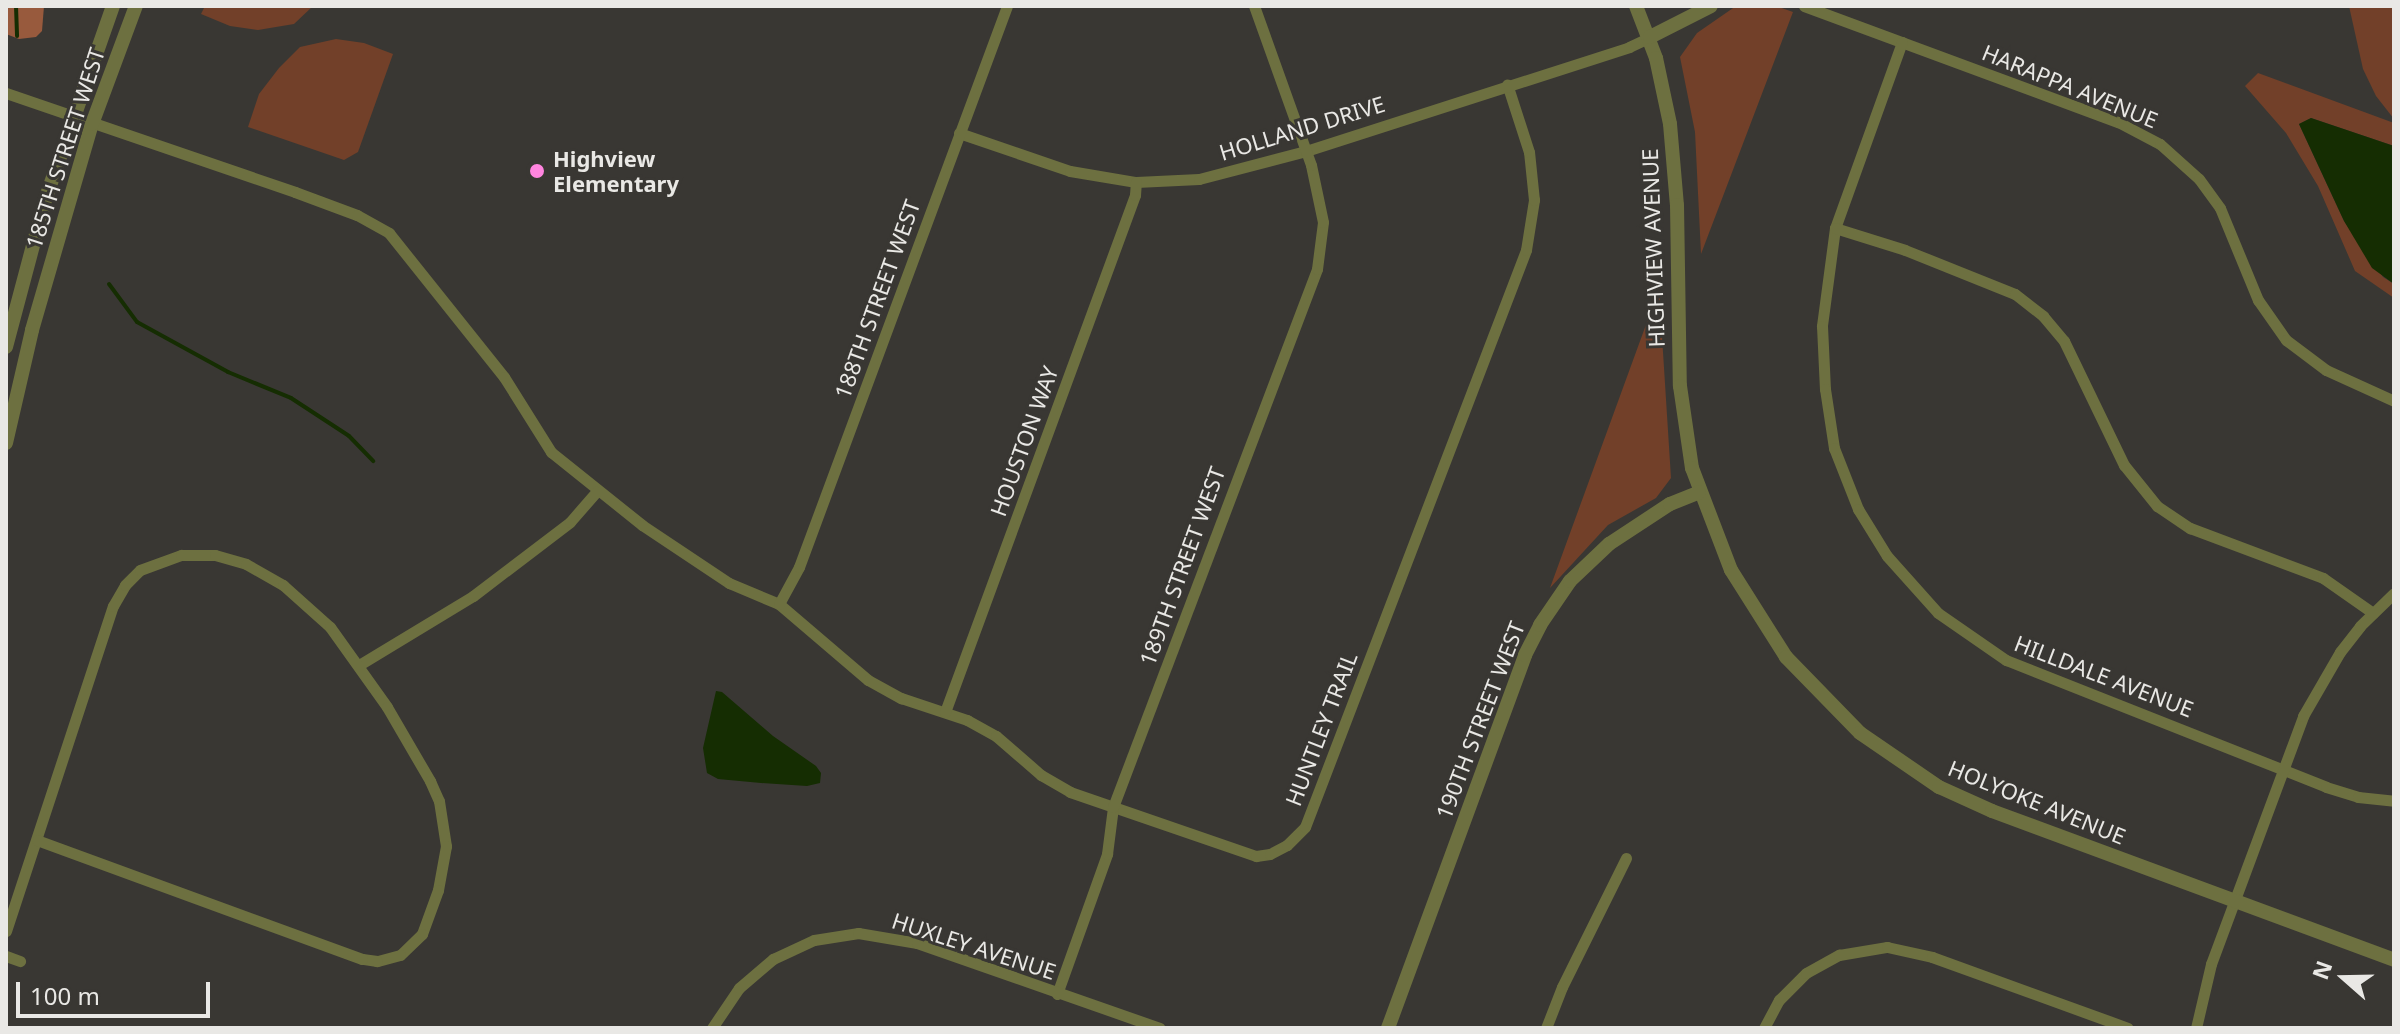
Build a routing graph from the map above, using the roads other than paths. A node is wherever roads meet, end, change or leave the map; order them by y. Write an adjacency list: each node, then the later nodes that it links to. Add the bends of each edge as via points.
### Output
1 (113, 6): 12 (street, 185TH STREET WEST)
2 (136, 6): 13 (street, 185TH STREET WEST)
3 (1007, 6): 14 (street, 188TH STREET WEST)
4 (1254, 6): 15 (street, 189TH STREET WEST)
5 (1636, 6): 8 (street, HIGHVIEW AVENUE)
6 (1711, 6): 8 (street)
7 (1804, 6): 9 (street, HARAPPA AVENUE)
8 (1650, 37): 10 (street, HOLLAND DRIVE); 22 (street, HIGHVIEW AVENUE, via 1670,124 1680,386)
9 (1902, 42): 17 (street, HILLDALE AVENUE); 19 (street, HARAPPA AVENUE, via 2118,122 2160,144 2199,179 2220,208 2258,300 2286,340 2326,370)
10 (1507, 84): 15 (street, HOLLAND DRIVE); 30 (street, HUNTLEY TRAIL, via 1529,152 1534,200 1526,250 1305,827 1287,845 1256,856)
11 (6, 93): 12 (street)
12 (73, 117): 13 (street, HUNTLEY TRAIL); 18 (street, 185TH STREET WEST)
13 (92, 124): 20 (street, 185TH STREET WEST, via 32,330); 21 (street, HUNTLEY TRAIL, via 295,192 389,233 504,377 551,452)
14 (959, 133): 16 (street, HOLLAND DRIVE, via 1070,171); 24 (street, 188TH STREET WEST, via 799,567)
15 (1306, 151): 16 (street, HOLLAND DRIVE, via 1199,179); 30 (street, 189TH STREET WEST, via 1323,222 1317,269)
16 (1136, 182): 27 (street, HOUSTON WAY)
17 (1835, 228): 25 (street, via 1993,283 2025,301 2064,341 2118,454 2150,500 2190,528 2323,578); 28 (street, HILLDALE AVENUE, via 1822,326 1828,416 1848,487 1900,574 1952,624 2006,660)
18 (6, 347)
19 (2394, 401)
20 (6, 443)
21 (596, 492): 24 (street, HUNTLEY TRAIL, via 729,583); 26 (street, via 570,522 473,596)
22 (1699, 492): 33 (street, HOLYOKE AVENUE, via 1740,587 1786,657 1841,716 1893,758 1974,803); 41 (street, 190TH STREET WEST, via 1670,504 1609,544 1570,581 1540,625)
23 (2394, 593): 25 (street)
24 (779, 604): 27 (street, HUNTLEY TRAIL, via 868,680)
25 (2373, 613): 28 (street, via 2319,685)
26 (359, 665): 31 (street, via 308,606 246,564 199,553 157,561 125,585 113,606); 31 (street, via 430,781 444,821 445,856 438,890 422,934 400,955 362,959)
27 (945, 712): 30 (street, HUNTLEY TRAIL, via 996,736 1041,775)
28 (2283, 770): 29 (street, HILLDALE AVENUE, via 2358,797); 33 (street)
29 (2394, 801)
30 (1113, 807): 38 (street, 189TH STREET WEST, via 1107,854)
31 (37, 840): 34 (street)
32 (1626, 858): 42 (street)
33 (2235, 901): 36 (street, HOLYOKE AVENUE); 45 (street, via 2211,964)
34 (6, 931)
35 (6, 956): 37 (street)
36 (2394, 960)
37 (20, 961)
38 (1057, 994): 39 (street, HUXLEY AVENUE, via 903,939 843,934 800,945 761,967 730,999); 40 (street, HUXLEY AVENUE)
39 (712, 1028)
40 (1160, 1028)
41 (1388, 1028)
42 (1546, 1028)
43 (1764, 1028): 44 (street, via 1779,1000 1806,973 1839,955 1887,947 1924,954)
44 (2128, 1028)
45 (2196, 1028)

